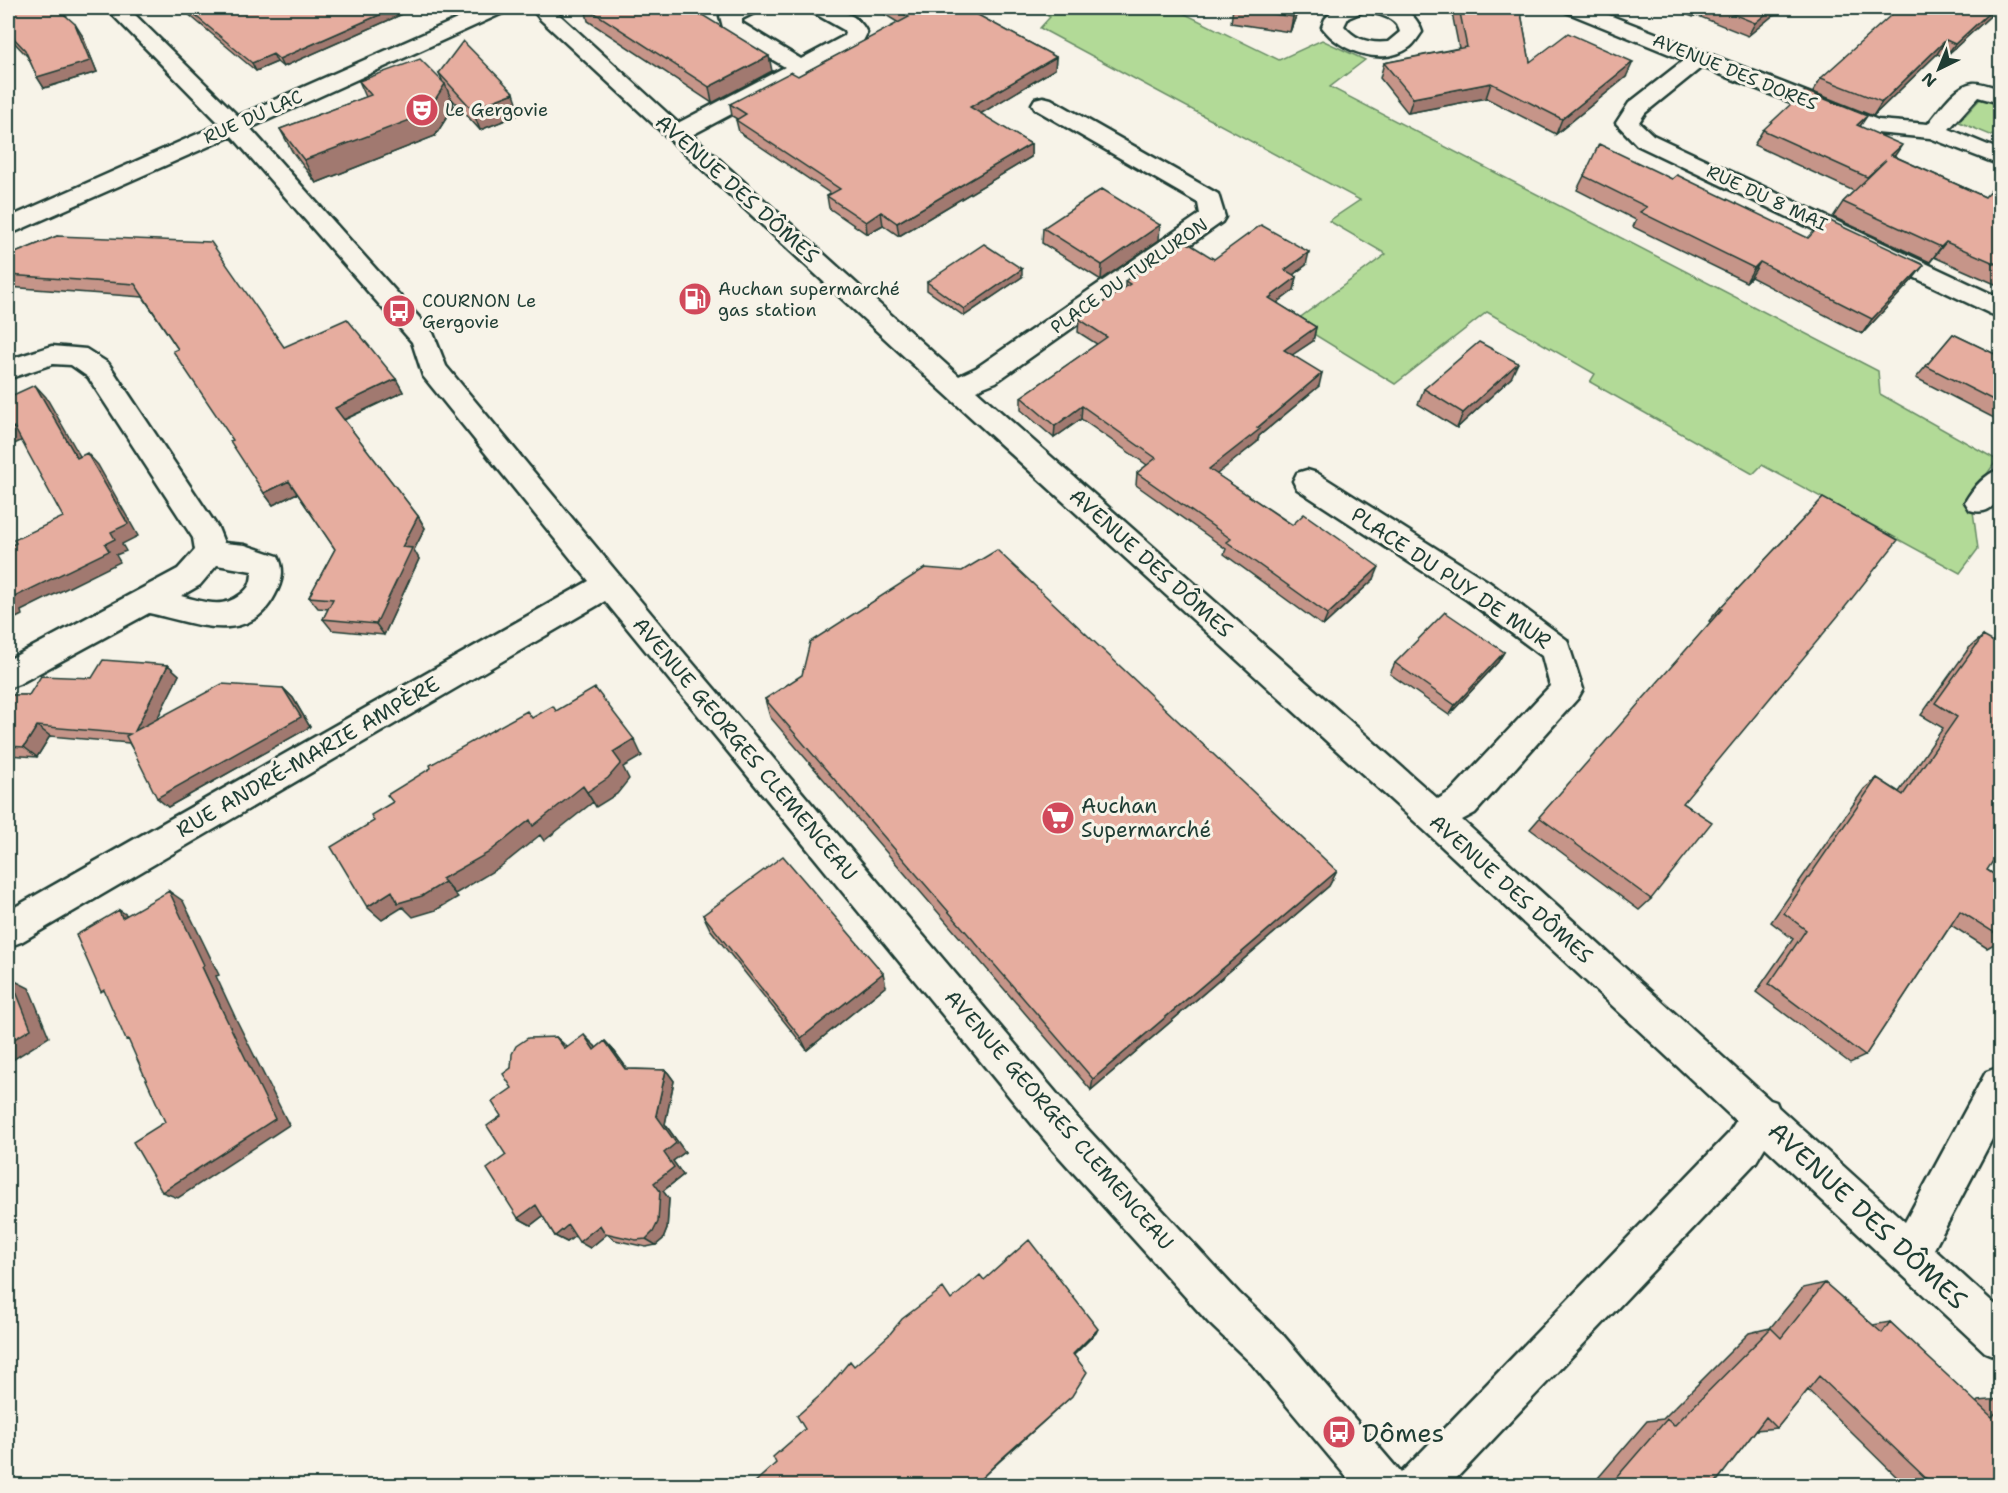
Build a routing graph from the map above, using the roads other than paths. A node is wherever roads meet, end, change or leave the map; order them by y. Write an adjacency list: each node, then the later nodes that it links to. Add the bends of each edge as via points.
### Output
1 (117, 8): 13 (street, AVENUE GEORGES CLEMENCEAU)
2 (498, 8): 13 (street, RUE DU LAC)
3 (542, 8): 15 (street, AVENUE DES DÔMES)
4 (749, 8): 10 (street, via 731,16 732,26)
5 (819, 8): 10 (street, via 853,26 856,33 853,40)
6 (1356, 8): 8 (street, via 1339,14 1333,27 1345,40 1367,48 1391,47 1408,38 1409,25)
7 (1573, 8): 9 (street, AVENUE DES DORES)
8 (1392, 9)
9 (1700, 58): 14 (street, AVENUE DES DORES, via 1874,127); 18 (street, RUE DU 8 MAI, via 1637,108 1627,123 1645,140)
10 (801, 68): 15 (street)
11 (2001, 96): 14 (street, via 1975,89)
12 (1043, 104): 20 (street, PLACE DU TURLURON, via 1209,199 1213,217 986,375)
13 (235, 125): 17 (street, RUE DU LAC); 25 (street, AVENUE GEORGES CLEMENCEAU, via 424,339 433,369)
14 (1934, 131): 16 (street, AVENUE DES DORES)
15 (676, 134): 20 (street, AVENUE DES DÔMES)
16 (2001, 158)
17 (8, 227)
18 (2001, 308)
19 (8, 370): 24 (street, via 52,355 77,356 98,370 208,536)
20 (958, 387): 28 (street, AVENUE DES DÔMES)
21 (2001, 480): 23 (street)
22 (1307, 481): 28 (street, PLACE DU PUY DE MUR, via 1478,591 1556,649 1567,689 1463,802)
23 (1980, 502)
24 (210, 553): 26 (street, via 189,577); 26 (street, via 267,564 267,582 258,599 238,614 221,617)
25 (609, 584): 29 (street, RUE ANDRÉ-MARIE AMPÈRE); 34 (street, AVENUE GEORGES CLEMENCEAU, via 1067,1136 1224,1308 1267,1349)
26 (146, 600): 27 (street)
27 (8, 675)
28 (1435, 818): 31 (street, AVENUE DES DÔMES)
29 (8, 930)
30 (2001, 1086): 32 (street)
31 (1762, 1116): 32 (street, AVENUE DES DÔMES); 35 (street, AVENUE DES DÔMES, via 1742,1148)
32 (1909, 1255): 33 (street, AVENUE DES DÔMES)
33 (2001, 1337)
34 (1384, 1485)
35 (1418, 1485)

